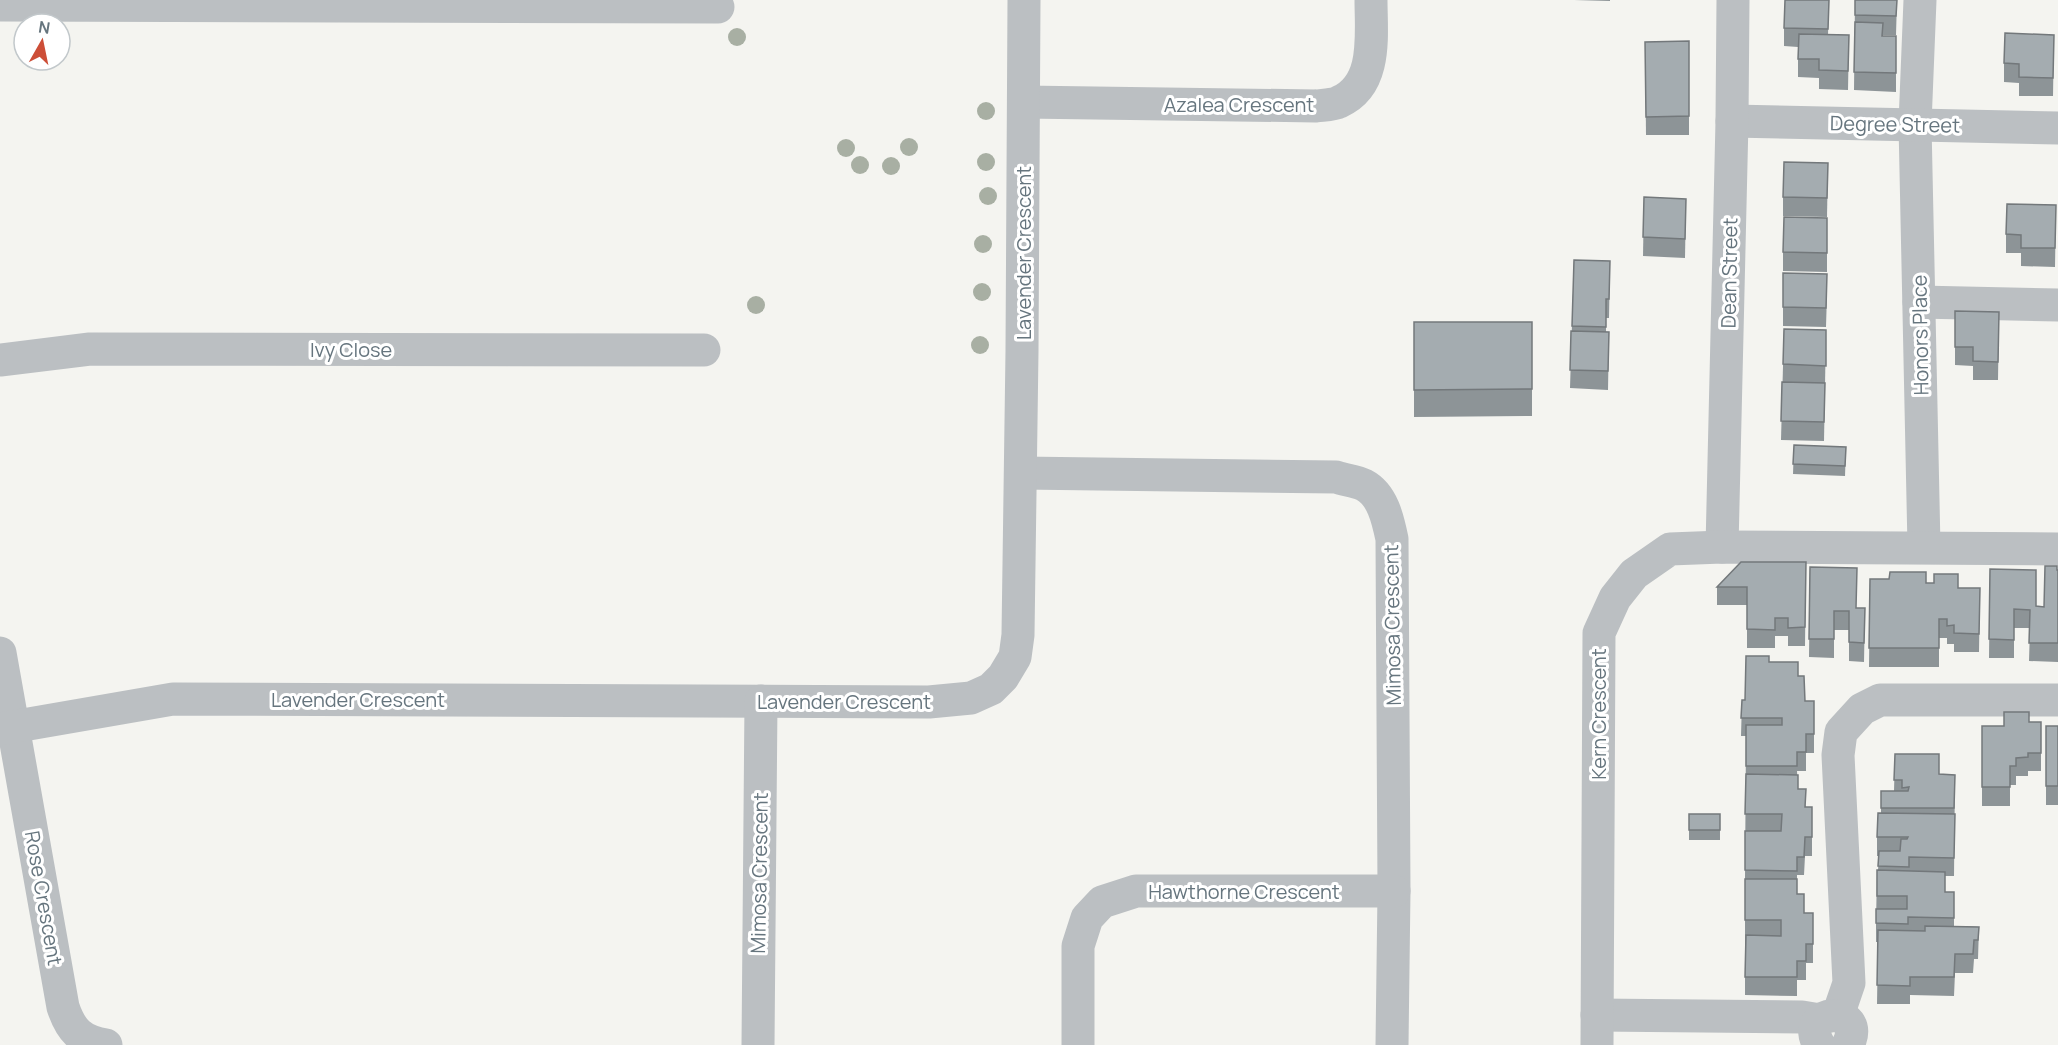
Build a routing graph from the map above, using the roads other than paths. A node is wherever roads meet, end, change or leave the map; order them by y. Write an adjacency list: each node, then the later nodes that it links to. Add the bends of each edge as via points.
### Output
1 (1024, 0): 7 (street, Lavender Crescent)
2 (1371, 0): 7 (street, Azalea Crescent, via 1371,49 1366,75 1358,88 1339,102 1316,106)
3 (1733, 0): 8 (street, Dean Street)
4 (1920, 0): 9 (street, Honors Place)
5 (0, 5): 6 (street)
6 (718, 8)
7 (1024, 102): 15 (street, Lavender Crescent)
8 (1732, 121): 9 (street, Degree Street); 16 (street, Dean Street)
9 (1916, 124): 10 (street, Degree Street); 11 (street, Honors Place)
10 (2058, 128)
11 (1919, 302): 12 (street); 17 (street, Honors Place)
12 (2058, 305)
13 (704, 350): 14 (street, Ivy Close, via 90,349)
14 (0, 360)
15 (1021, 473): 21 (street, Lavender Crescent, via 1015,657 991,689 971,698 929,702); 23 (street, Mimosa Crescent, via 1336,477 1365,485 1380,501 1392,539)
16 (1722, 546): 17 (street, Kern Crescent); 25 (street, Kern Crescent, via 1670,549 1634,574 1615,598 1599,633)
17 (1923, 546): 18 (street, Kern Crescent)
18 (2058, 549)
19 (0, 653): 22 (street, Rose Crescent)
20 (2058, 700): 24 (street, via 1881,700 1862,709 1842,732 1838,755 1849,983)
21 (761, 701): 22 (street, Lavender Crescent, via 173,699); 27 (street, Mimosa Crescent)
22 (7, 728): 26 (street, Rose Crescent, via 63,1007 68,1022 81,1037)
23 (1394, 891): 28 (street, Hawthorne Crescent, via 1136,891 1102,902 1087,918 1078,946); 29 (street, Mimosa Crescent)
24 (1826, 1027): 25 (street, via 1802,1017); 30 (street, via 1846,1019 1852,1037)
25 (1597, 1030)
26 (106, 1045)
27 (758, 1045)
28 (1078, 1045)
29 (1392, 1045)
30 (1848, 1045)

